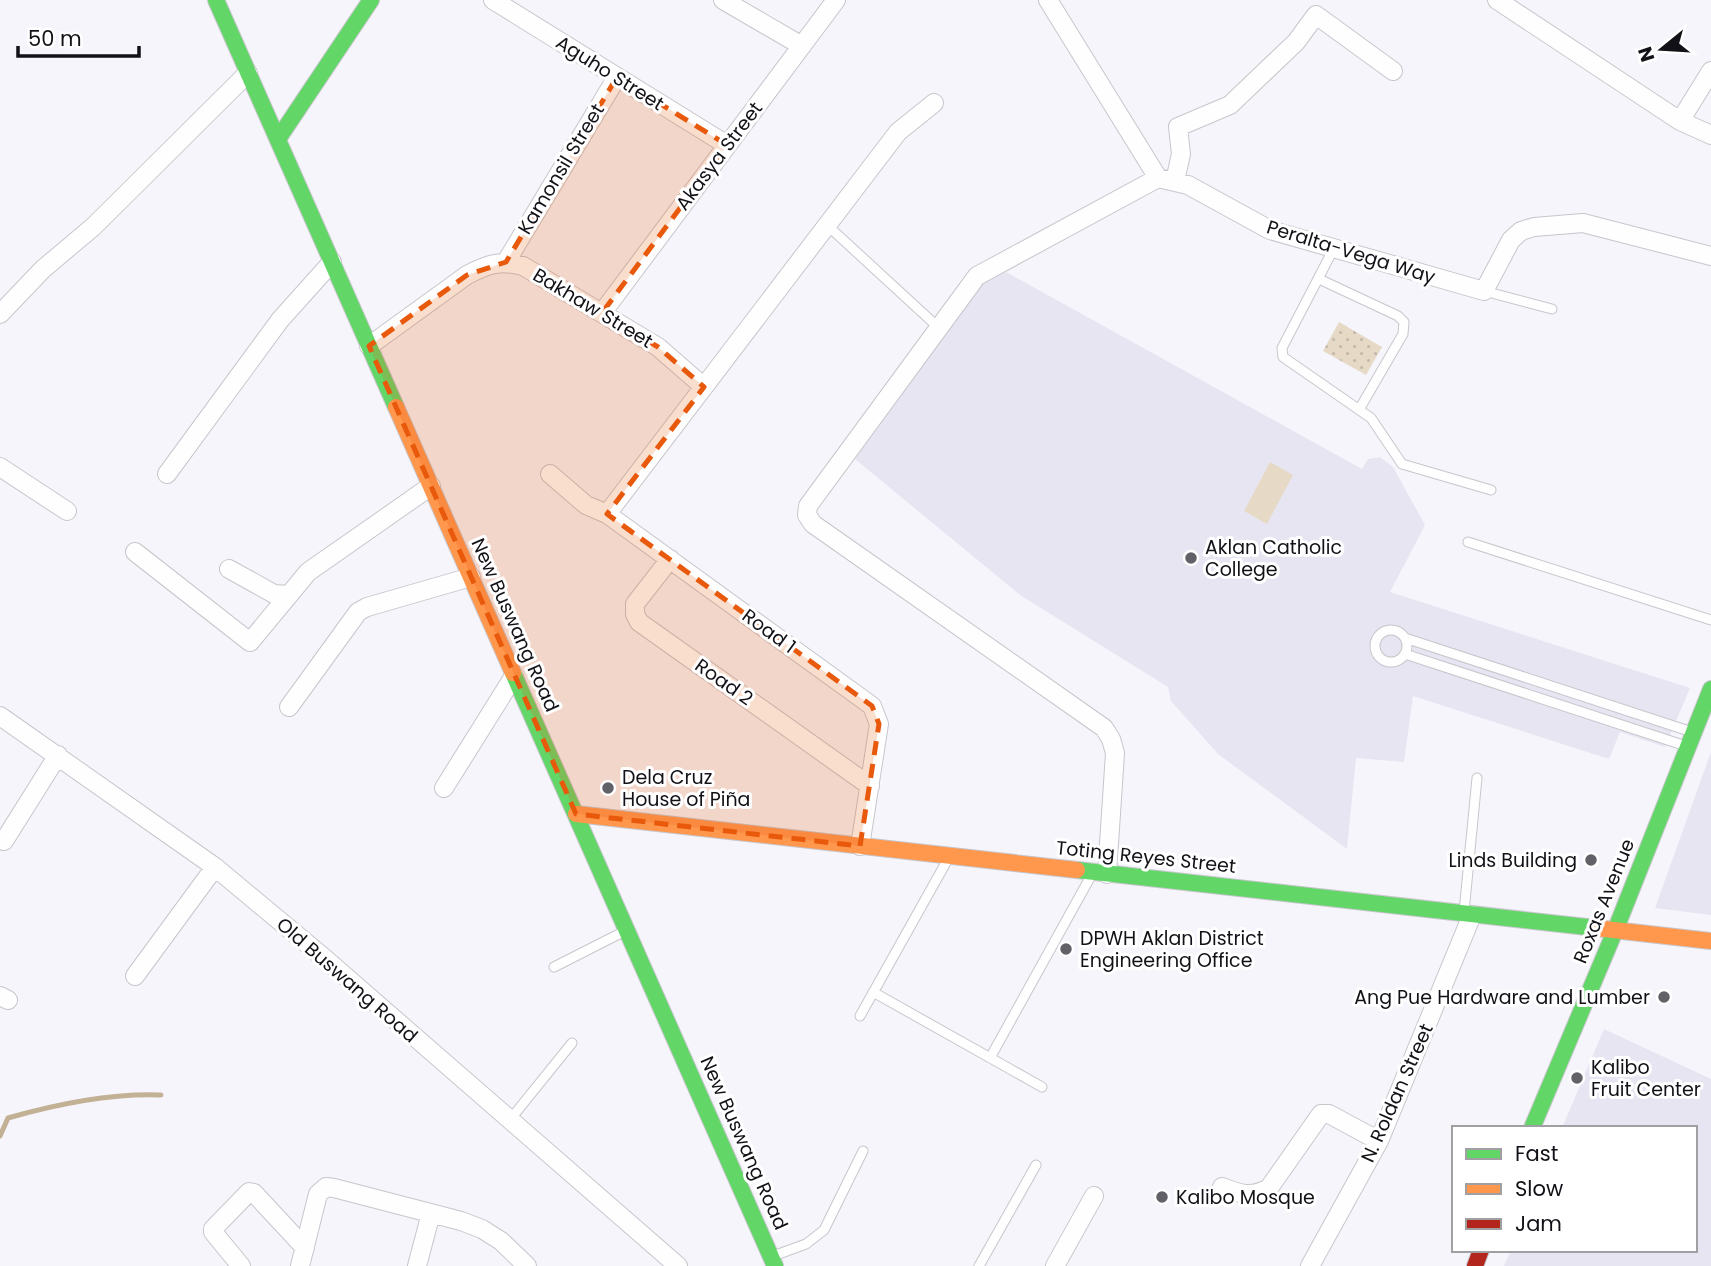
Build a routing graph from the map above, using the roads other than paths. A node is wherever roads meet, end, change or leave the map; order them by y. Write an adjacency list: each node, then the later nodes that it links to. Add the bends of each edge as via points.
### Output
1 (216, 0): 11 (street, New Buswang Road)
2 (371, 0): 16 (street)
3 (493, 0): 12 (street, Aguho Street)
4 (723, 0): 8 (street)
5 (836, 0): 8 (street, Akasya Street)
6 (1048, 0): 18 (street)
7 (1497, 0): 14 (street)
8 (802, 46): 17 (street, Akasya Street)
9 (1393, 71): 18 (street, via 1316,15 1296,42 1230,104 1178,127 1182,146)
10 (1711, 71): 14 (street)
11 (248, 73): 16 (street, New Buswang Road); 28 (street)
12 (617, 77): 17 (street, Aguho Street); 23 (street, Kamonsil Street)
13 (934, 103): 19 (street, via 898,131)
14 (1680, 121): 15 (street)
15 (1711, 135)
16 (278, 139): 22 (street, New Buswang Road)
17 (727, 145): 27 (street, Akasya Street)
18 (1167, 180): 20 (street, Peralta-Vega Way, via 1188,185 1270,230); 29 (street, via 976,276)
19 (827, 225): 29 (lane); 31 (street)
20 (1334, 248): 24 (lane); 25 (street, Peralta-Vega Way)
21 (1711, 256): 25 (street, via 1583,223 1534,227 1521,230 1511,240)
22 (332, 262): 30 (street, New Buswang Road); 34 (street, via 280,320)
23 (506, 262): 27 (street, Bakhaw Street, via 523,266); 30 (street, via 467,275)
24 (1319, 279): 32 (lane, via 1282,348 1283,357); 32 (lane, via 1404,322 1403,334)
25 (1484, 292): 26 (lane)
26 (1552, 309)
27 (602, 313): 31 (street, Bakhaw Street, via 658,347)
28 (0, 314)
29 (939, 328): 63 (street, via 808,506 807,515 813,524 1104,728 1115,753)
30 (369, 345): 36 (street, New Buswang Road)
31 (704, 387): 39 (street)
32 (1360, 408): 37 (lane, via 1402,464)
33 (0, 467): 38 (street)
34 (167, 474)
35 (550, 474): 39 (street, Road 1, via 586,505)
36 (431, 486): 44 (street, New Buswang Road); 45 (street, via 308,572)
37 (1490, 490)
38 (67, 511)
39 (607, 514): 42 (street, Road 1)
40 (1468, 542): 46 (lane)
41 (135, 552): 45 (street, via 250,642)
42 (670, 559): 56 (street, Road 1, via 872,706 880,724); 56 (street, Road 2, via 635,604 639,622)
43 (229, 569): 45 (street, via 274,594)
44 (471, 577): 49 (street, New Buswang Road); 51 (street, via 358,612)
45 (288, 595)
46 (1711, 620)
47 (1405, 638): 48 (lane); 48 (lane, via 1385,631 1376,648 1389,662); 53 (lane)
48 (1405, 654): 53 (lane)
49 (513, 676): 57 (street); 58 (street, New Buswang Road)
50 (1711, 689): 53 (street, Roxas Avenue)
51 (289, 707)
52 (0, 716): 54 (street, Old Buswang Road)
53 (1691, 740): 66 (street, Roxas Avenue)
54 (58, 755): 59 (street); 62 (street, Old Buswang Road)
55 (1477, 778): 64 (lane)
56 (870, 786): 60 (street, Road 1)
57 (444, 788)
58 (576, 814): 60 (street, Toting Reyes Street); 65 (street, New Buswang Road)
59 (4, 841)
60 (860, 846): 61 (street, Toting Reyes Street)
61 (950, 856): 63 (street, Toting Reyes Street); 70 (lane)
62 (215, 867): 69 (street); 75 (street, Old Buswang Road)
63 (1100, 873): 64 (street, Toting Reyes Street); 73 (lane)
64 (1468, 914): 66 (street, Toting Reyes Street); 77 (street, N. Roldan Street)
65 (627, 931): 68 (lane); 84 (street, New Buswang Road)
66 (1615, 931): 67 (street, Toting Reyes Street); 76 (street, Roxas Avenue)
67 (1711, 941)
68 (554, 967)
69 (135, 976)
70 (873, 992): 71 (lane); 73 (lane)
71 (860, 1016)
72 (572, 1044): 75 (lane)
73 (990, 1058): 74 (lane)
74 (1042, 1087)
75 (509, 1121): 89 (street, Old Buswang Road)
76 (1533, 1126)
77 (1379, 1141): 80 (street, via 1321,1114 1269,1188 1257,1195 1243,1195); 92 (street, N. Roldan Street)
78 (863, 1151): 84 (lane, via 824,1230)
79 (1036, 1165): 90 (lane)
80 (1222, 1187)
81 (1094, 1196): 91 (street)
82 (431, 1213): 83 (street, via 326,1187 318,1194); 87 (street); 88 (street, via 482,1229)
83 (305, 1248): 85 (street, via 249,1192 213,1228); 86 (street)
84 (773, 1261)
85 (242, 1266)
86 (300, 1266)
87 (417, 1266)
88 (527, 1266)
89 (678, 1266)
90 (979, 1266)
91 (1055, 1266)
92 (1310, 1266)

